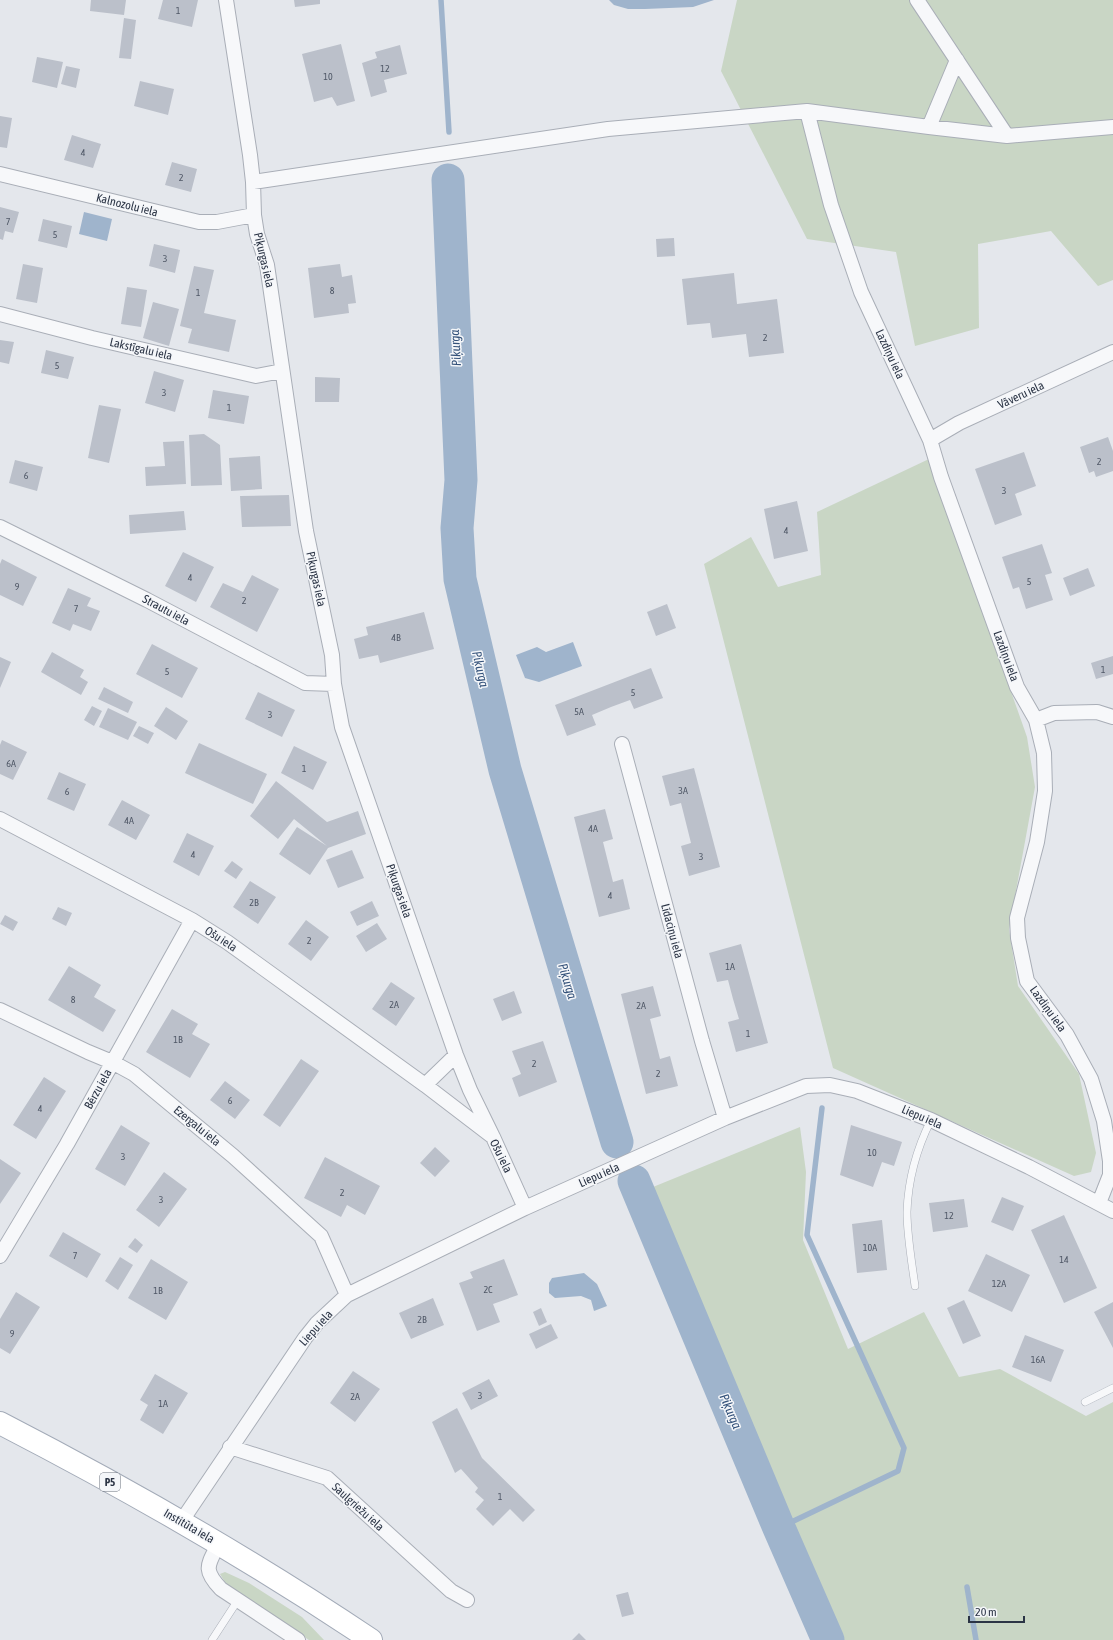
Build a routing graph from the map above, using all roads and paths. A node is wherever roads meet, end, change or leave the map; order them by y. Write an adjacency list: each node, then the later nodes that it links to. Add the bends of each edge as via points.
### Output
1 (226, 0): 9 (street, Piķurgas iela)
2 (917, 0): 3 (street)
3 (957, 60): 5 (street); 7 (street)
4 (807, 110): 5 (street); 9 (street, via 608,129); 14 (street, Lazdiņu iela, via 831,205 861,292)
5 (929, 127): 7 (street)
6 (1113, 127): 7 (street)
7 (1007, 136)
8 (0, 174): 10 (street, Kalnozolu iela, via 199,222 217,222)
9 (253, 182): 10 (street, Piķurgas iela)
10 (254, 215): 13 (street, Piķurgas iela, via 267,265)
11 (0, 314): 13 (street, Lakstīgalu iela, via 256,376)
12 (1113, 352): 14 (street, Vāveru iela, via 959,423)
13 (282, 371): 16 (street, Piķurgas iela, via 306,530 332,655)
14 (930, 440): 18 (street, Lazdiņu iela, via 941,478 1017,687)
15 (0, 527): 16 (street, Strautu iela, via 305,683)
16 (334, 684): 23 (street, Piķurgas iela, via 342,728)
17 (1113, 717): 18 (street, via 1097,712 1054,713)
18 (1036, 720): 29 (street, Lazdiņu iela, via 1044,753 1045,791 1036,842 1017,918 1018,938 1027,981 1067,1035 1091,1079 1104,1121 1110,1175)
19 (622, 744): 26 (street, Līdaciņu iela)
20 (0, 819): 21 (street, Ošu iela)
21 (192, 920): 24 (street, Bērzu iela); 25 (street, Ošu iela, via 227,942)
22 (0, 1010): 24 (street, Ezergalu iela)
23 (456, 1055): 25 (street); 28 (street, Piķurgas iela)
24 (112, 1062): 32 (street, Bērzu iela, via 67,1144); 34 (street, Ezergalu iela, via 134,1074 233,1156 321,1236)
25 (425, 1085): 28 (street, Ošu iela)
26 (725, 1118): 27 (street, Liepu iela, via 806,1086 830,1085 858,1091); 30 (street, Liepu iela)
27 (931, 1120): 29 (street, Liepu iela); 33 (lane, via 918,1153 910,1184 907,1213)
28 (493, 1137): 30 (street, Ošu iela)
29 (1099, 1203): 31 (street, Liepu iela)
30 (525, 1208): 34 (street, Liepu iela)
31 (1113, 1211)
32 (0, 1256)
33 (914, 1286)
34 (347, 1295): 38 (street, Liepu iela, via 305,1338)
35 (1113, 1388): 36 (lane)
36 (1085, 1402)
37 (0, 1423): 39 (main road, Institūta iela / P5)
38 (230, 1447): 39 (street, Liepu iela); 42 (street, Saulgriežu iela, via 327,1478 451,1591)
39 (181, 1522): 40 (main road, Institūta iela / P5)
40 (219, 1543): 41 (street, via 208,1569 211,1578 220,1588); 45 (main road, Institūta iela / P5)
41 (238, 1600): 43 (lane); 44 (street)
42 (467, 1600)
43 (212, 1640)
44 (298, 1640)
45 (371, 1640)

